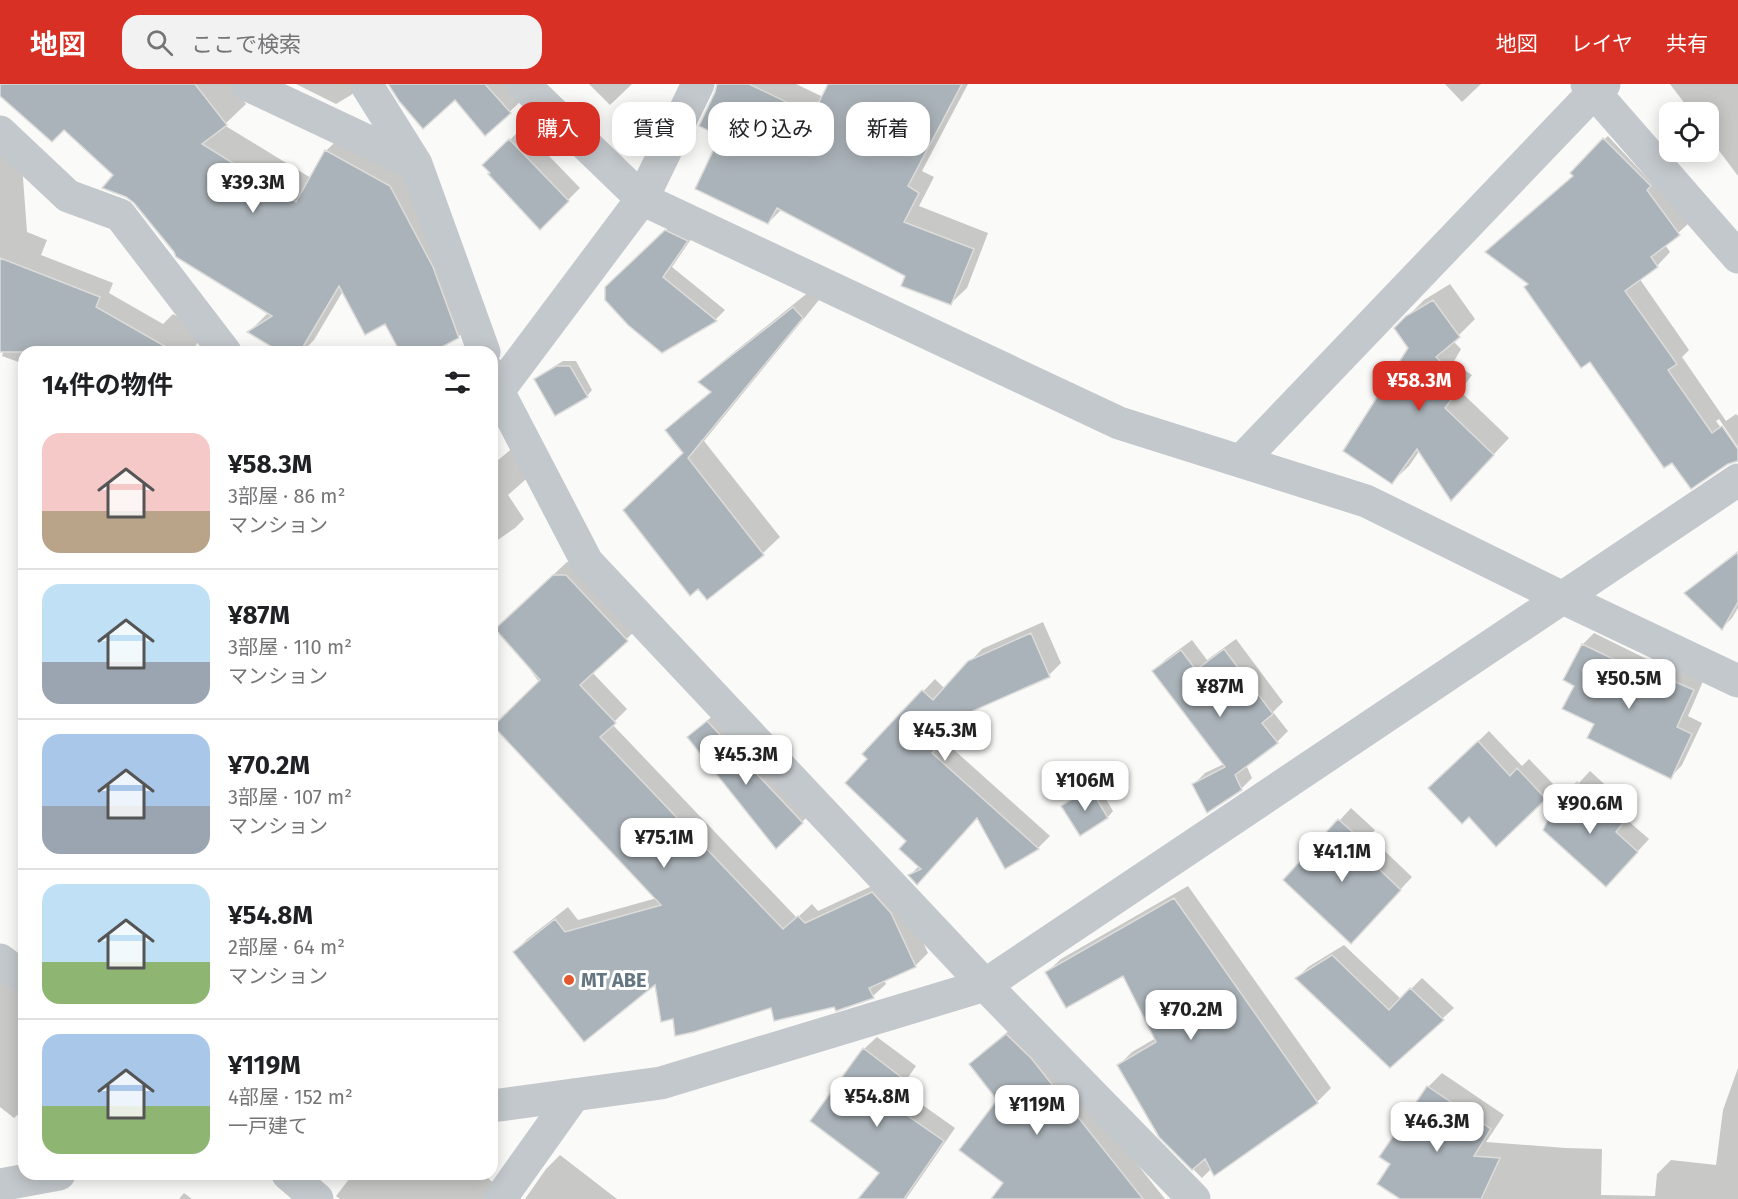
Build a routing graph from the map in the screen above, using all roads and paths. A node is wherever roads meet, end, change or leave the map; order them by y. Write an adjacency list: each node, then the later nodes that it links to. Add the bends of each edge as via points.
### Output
1 (246, 84): 7 (street)
2 (366, 84): 7 (street)
3 (523, 84): 8 (street)
4 (698, 84): 8 (street)
5 (1595, 87): 9 (street); 14 (street)
6 (0, 132): 10 (street, via 68,196 120,215)
7 (416, 164): 11 (street)
8 (642, 199): 12 (street); 14 (street, via 1119,423)
9 (1738, 256)
10 (220, 346)
11 (482, 346)
12 (498, 382)
13 (498, 395): 18 (street, via 587,562)
14 (1241, 461): 16 (street, via 1366,501)
15 (1738, 480): 16 (street)
16 (1563, 598): 17 (street); 18 (street)
17 (1738, 681)
18 (985, 985): 19 (street, via 662,1083); 26 (street)
19 (574, 1095): 20 (street); 25 (street)
20 (498, 1105)
21 (26, 1180): 23 (street)
22 (295, 1180): 24 (street)
23 (0, 1185)
24 (317, 1199)
25 (500, 1199)
26 (1194, 1199)

